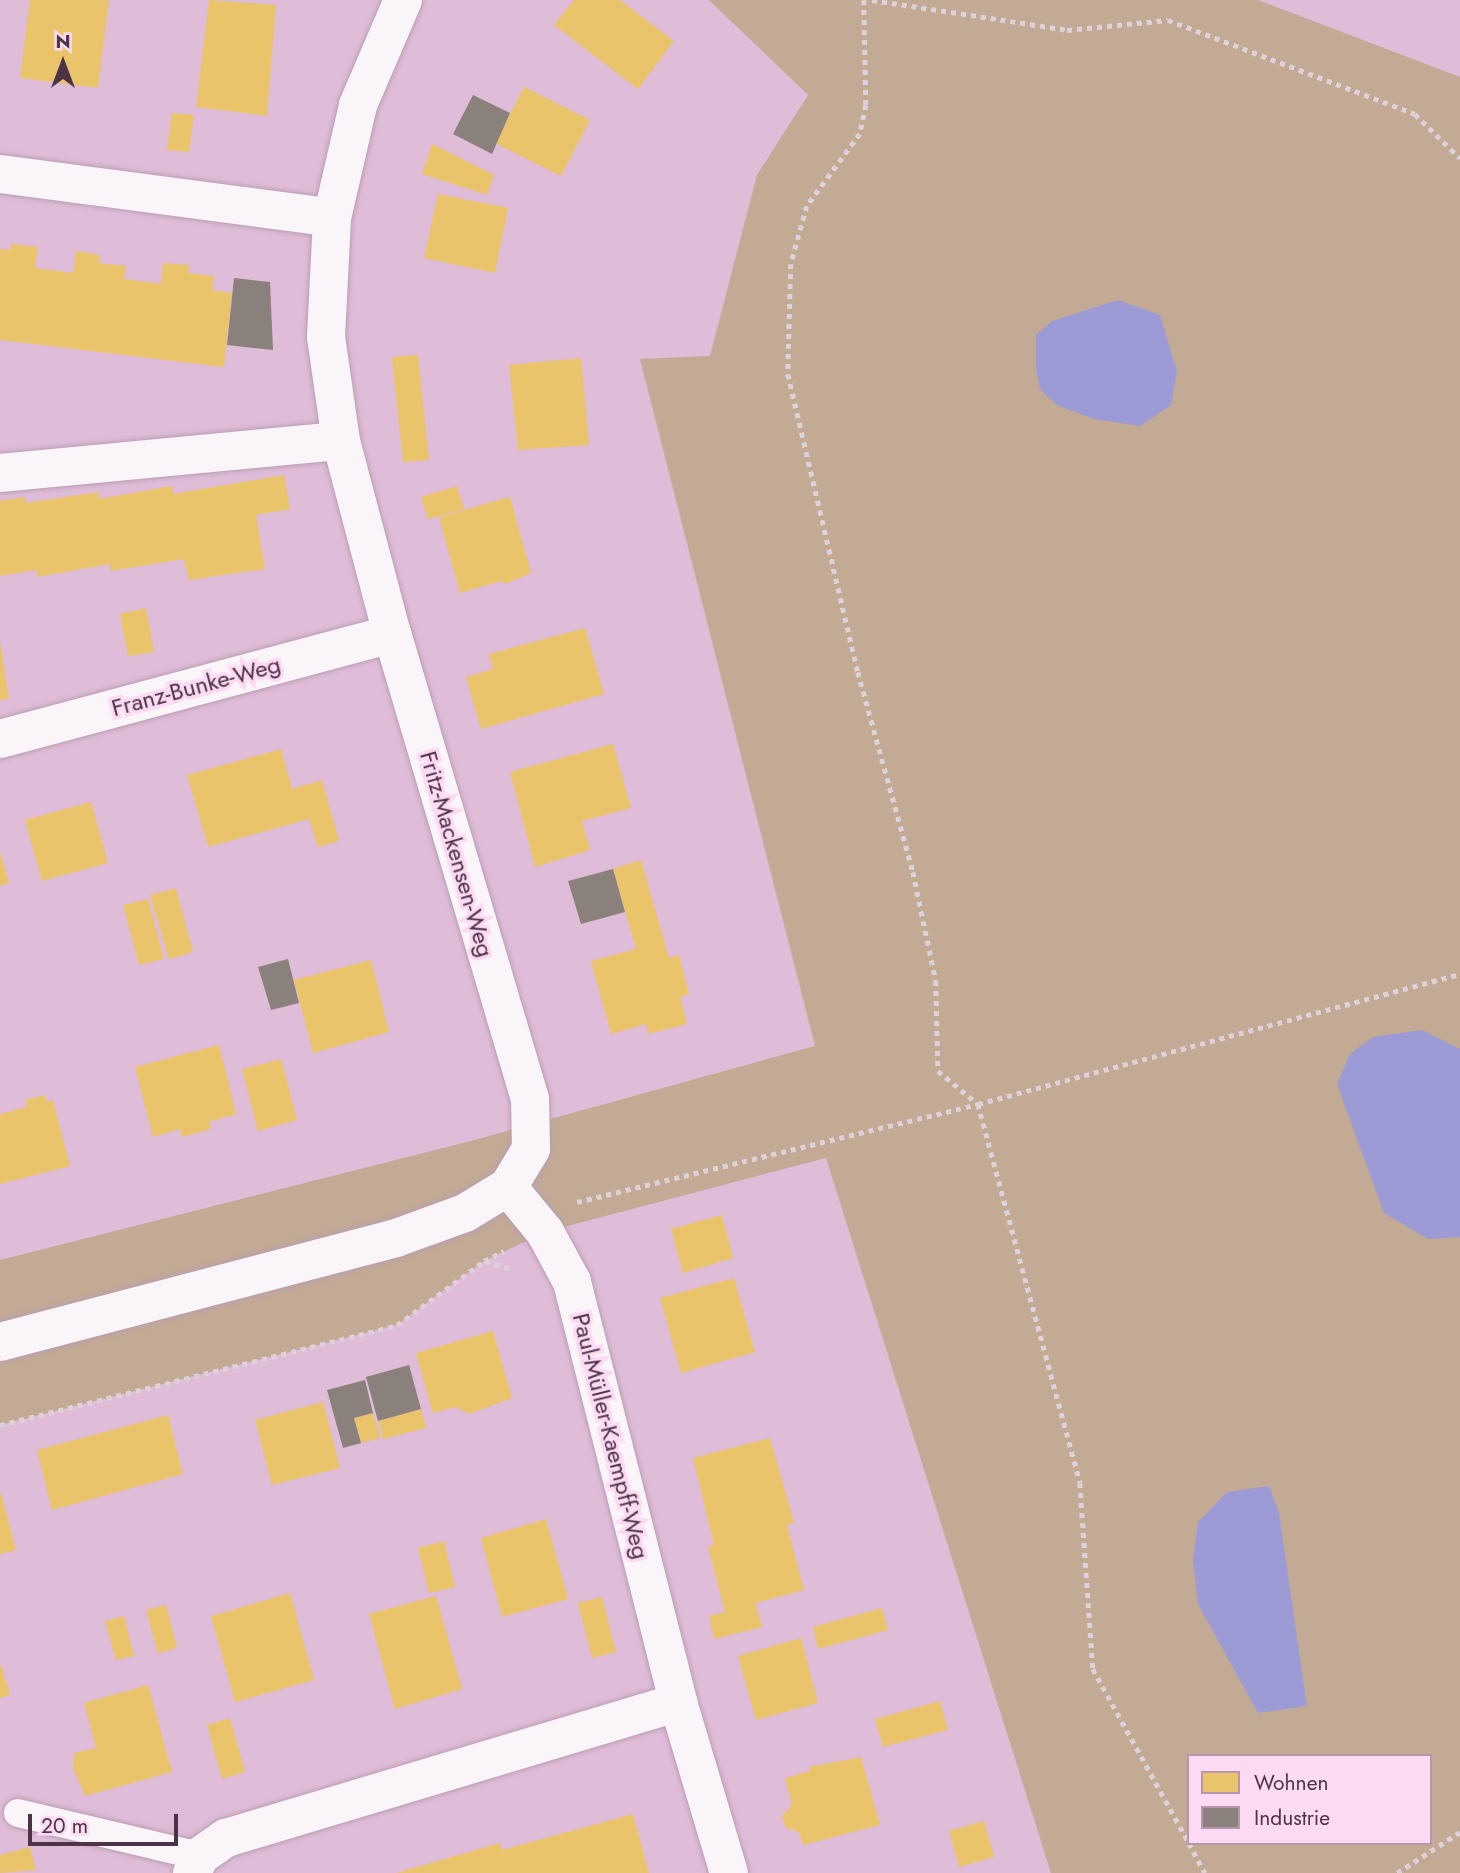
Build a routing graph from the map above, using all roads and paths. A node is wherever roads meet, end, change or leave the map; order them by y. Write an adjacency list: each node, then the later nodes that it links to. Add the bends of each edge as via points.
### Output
1 (403, 0): 6 (street, Fritz-Mackensen-Weg, via 358,105)
2 (864, 0): 12 (path, via 866,105 860,134 807,206 791,264 789,374 858,672 914,872 936,981 938,1071)
3 (872, 0): 4 (path, via 1067,30 1168,20 1415,114)
4 (1460, 158)
5 (0, 174): 6 (street)
6 (332, 218): 7 (street, Fritz-Mackensen-Weg, via 326,337)
7 (341, 441): 8 (street); 9 (street, Fritz-Mackensen-Weg)
8 (0, 473)
9 (392, 634): 10 (street, Franz-Bunke-Weg); 13 (street, Fritz-Mackensen-Weg, via 530,1099 531,1149)
10 (0, 739)
11 (1460, 974): 12 (path)
12 (978, 1104): 14 (path); 21 (path, via 1080,1483 1093,1669)
13 (508, 1187): 16 (street, Fritz-Mackensen-Weg, via 465,1213 396,1238); 18 (street, Paul-Müller-Kaempff-Weg, via 545,1232 572,1282)
14 (581, 1199)
15 (484, 1261): 17 (path, via 397,1325)
16 (0, 1342)
17 (0, 1425)
18 (678, 1702): 23 (street, via 226,1838); 24 (street, Paul-Müller-Kaempff-Weg)
19 (18, 1813): 23 (lane)
20 (1460, 1832): 26 (path)
21 (1187, 1839)
22 (1190, 1845): 25 (path)
23 (197, 1864)
24 (730, 1873)
25 (1205, 1873)
26 (1397, 1873)

